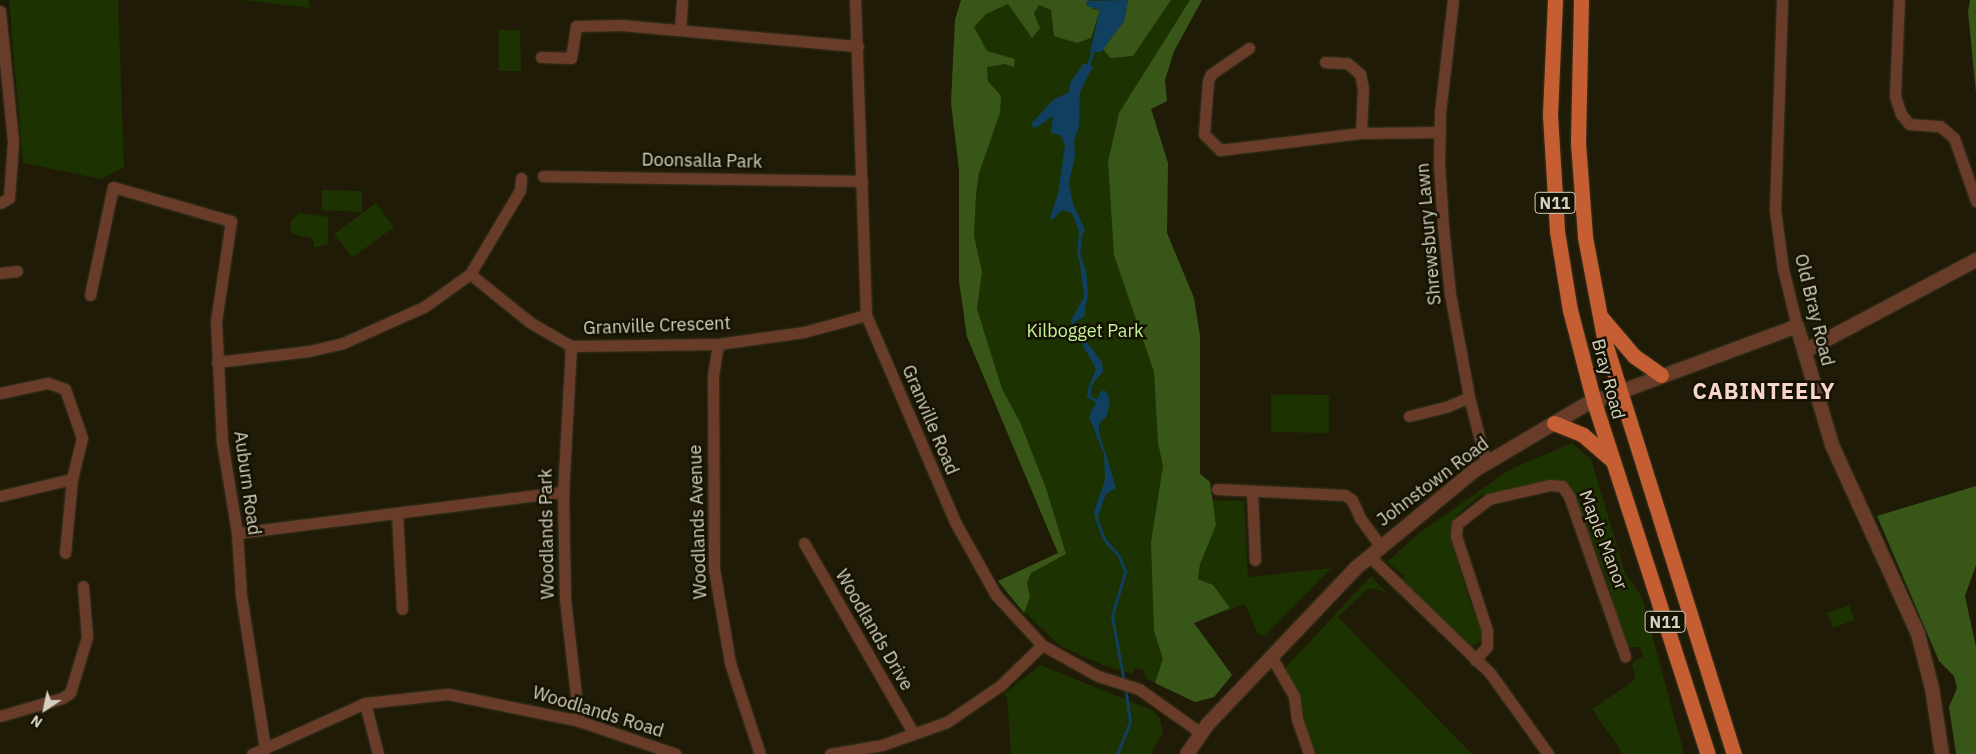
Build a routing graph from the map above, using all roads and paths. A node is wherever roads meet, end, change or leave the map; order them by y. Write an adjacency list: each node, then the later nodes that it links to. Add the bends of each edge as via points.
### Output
1 (682, 0): 9 (street)
2 (855, 0): 10 (street, Granville Road)
3 (1453, 0): 14 (street, Shrewsbury Lawn)
4 (1555, 0): 37 (highway, Bray Road / N11, via 1550,115 1557,231 1570,310)
5 (1581, 0): 26 (highway, Bray Road / N11, via 1578,143 1585,237)
6 (1782, 0): 28 (street, Old Bray Road, via 1775,210 1783,269)
7 (1899, 0): 19 (street, via 1895,96 1909,124 1940,126 1954,138)
8 (1, 19): 20 (street, via 13,142 10,193 7,200)
9 (680, 30): 10 (street); 12 (street, via 576,26 571,58)
10 (858, 46): 18 (street, Granville Road)
11 (1249, 48): 15 (street, via 1211,74 1208,81 1204,134 1220,150)
12 (541, 57)
13 (1325, 62): 15 (street, via 1347,63 1360,74 1363,88)
14 (1440, 132): 15 (street); 36 (street, Shrewsbury Lawn, via 1438,163 1450,294)
15 (1361, 133)
16 (543, 176): 18 (street, Doonsalla Park)
17 (521, 178): 24 (street, via 520,190)
18 (862, 181): 27 (street, Granville Road)
19 (1976, 201)
20 (0, 202)
21 (1976, 260): 31 (street)
22 (18, 271): 23 (street)
23 (0, 273)
24 (470, 274): 30 (street, Granville Crescent, via 531,323); 32 (street, via 424,307 343,343 308,351)
25 (90, 295): 32 (street, Auburn Road, via 113,188 230,221 216,321)
26 (1599, 314): 33 (highway, via 1634,356); 34 (highway, Bray Road / N11, via 1605,343)
27 (866, 316): 29 (street, Granville Crescent, via 804,332); 56 (street, Granville Road, via 955,522 984,577 1007,610)
28 (1797, 326): 31 (street, Old Bray Road); 33 (street, Johnstown Road)
29 (718, 344): 30 (street, Granville Crescent); 69 (street, Woodlands Avenue, via 713,377 714,569 730,663)
30 (572, 346): 45 (street, Woodlands Park)
31 (1805, 351): 76 (street, Old Bray Road, via 1822,418 1918,634 1932,688)
32 (217, 362): 48 (street, Auburn Road, via 222,442)
33 (1661, 375): 34 (street, Johnstown Road)
34 (1622, 390): 37 (street, Johnstown Road); 75 (highway, Bray Road / N11)
35 (0, 393): 42 (street, via 29,385 53,385 65,389 82,438)
36 (1469, 397): 38 (street, via 1446,407); 41 (street, Shrewsbury Lawn)
37 (1594, 402): 39 (street, Johnstown Road); 40 (highway, Bray Road / N11)
38 (1409, 416)
39 (1554, 423): 40 (highway, via 1583,435); 41 (street, Johnstown Road)
40 (1613, 461): 74 (highway, Bray Road / N11)
41 (1486, 463): 50 (street, Johnstown Road)
42 (72, 479): 46 (street); 51 (street)
43 (1217, 489): 44 (street)
44 (1252, 491): 50 (street, via 1346,495); 53 (street)
45 (562, 492): 47 (street); 62 (street, Woodlands Park, via 565,599)
46 (0, 496)
47 (397, 513): 48 (street); 55 (street)
48 (237, 533): 65 (street, Auburn Road, via 241,595)
49 (804, 543): 64 (street, Woodlands Drive)
50 (1380, 546): 52 (street, Johnstown Road)
51 (65, 552)
52 (1369, 556): 57 (street, Johnstown Road); 59 (street)
53 (1255, 560)
54 (83, 586): 61 (street, via 86,637 70,693)
55 (402, 609)
56 (1042, 645): 63 (street, Granville Road, via 1110,680 1159,700); 64 (street, via 986,695 947,722)
57 (1271, 656): 63 (street, Johnstown Road); 72 (street, via 1294,696)
58 (1625, 656): 59 (street, Maple Manor, via 1569,496 1562,486 1550,485 1489,499 1458,524 1456,536 1487,630 1487,646)
59 (1475, 660): 73 (street, via 1490,673)
60 (365, 703): 62 (street, Woodlands Road, via 448,694); 65 (street, Woodlands Road); 67 (street)
61 (0, 716)
62 (579, 721): 68 (street, Woodlands Road)
63 (1201, 733): 71 (street, Johnstown Road)
64 (914, 734): 70 (street, via 882,745)
65 (265, 748): 66 (street, Woodlands Road)
66 (252, 754)
67 (378, 754)
68 (676, 754)
69 (760, 754)
70 (830, 754)
71 (1187, 754)
72 (1308, 754)
73 (1548, 754)
74 (1708, 754)
75 (1734, 754)
76 (1942, 754)

